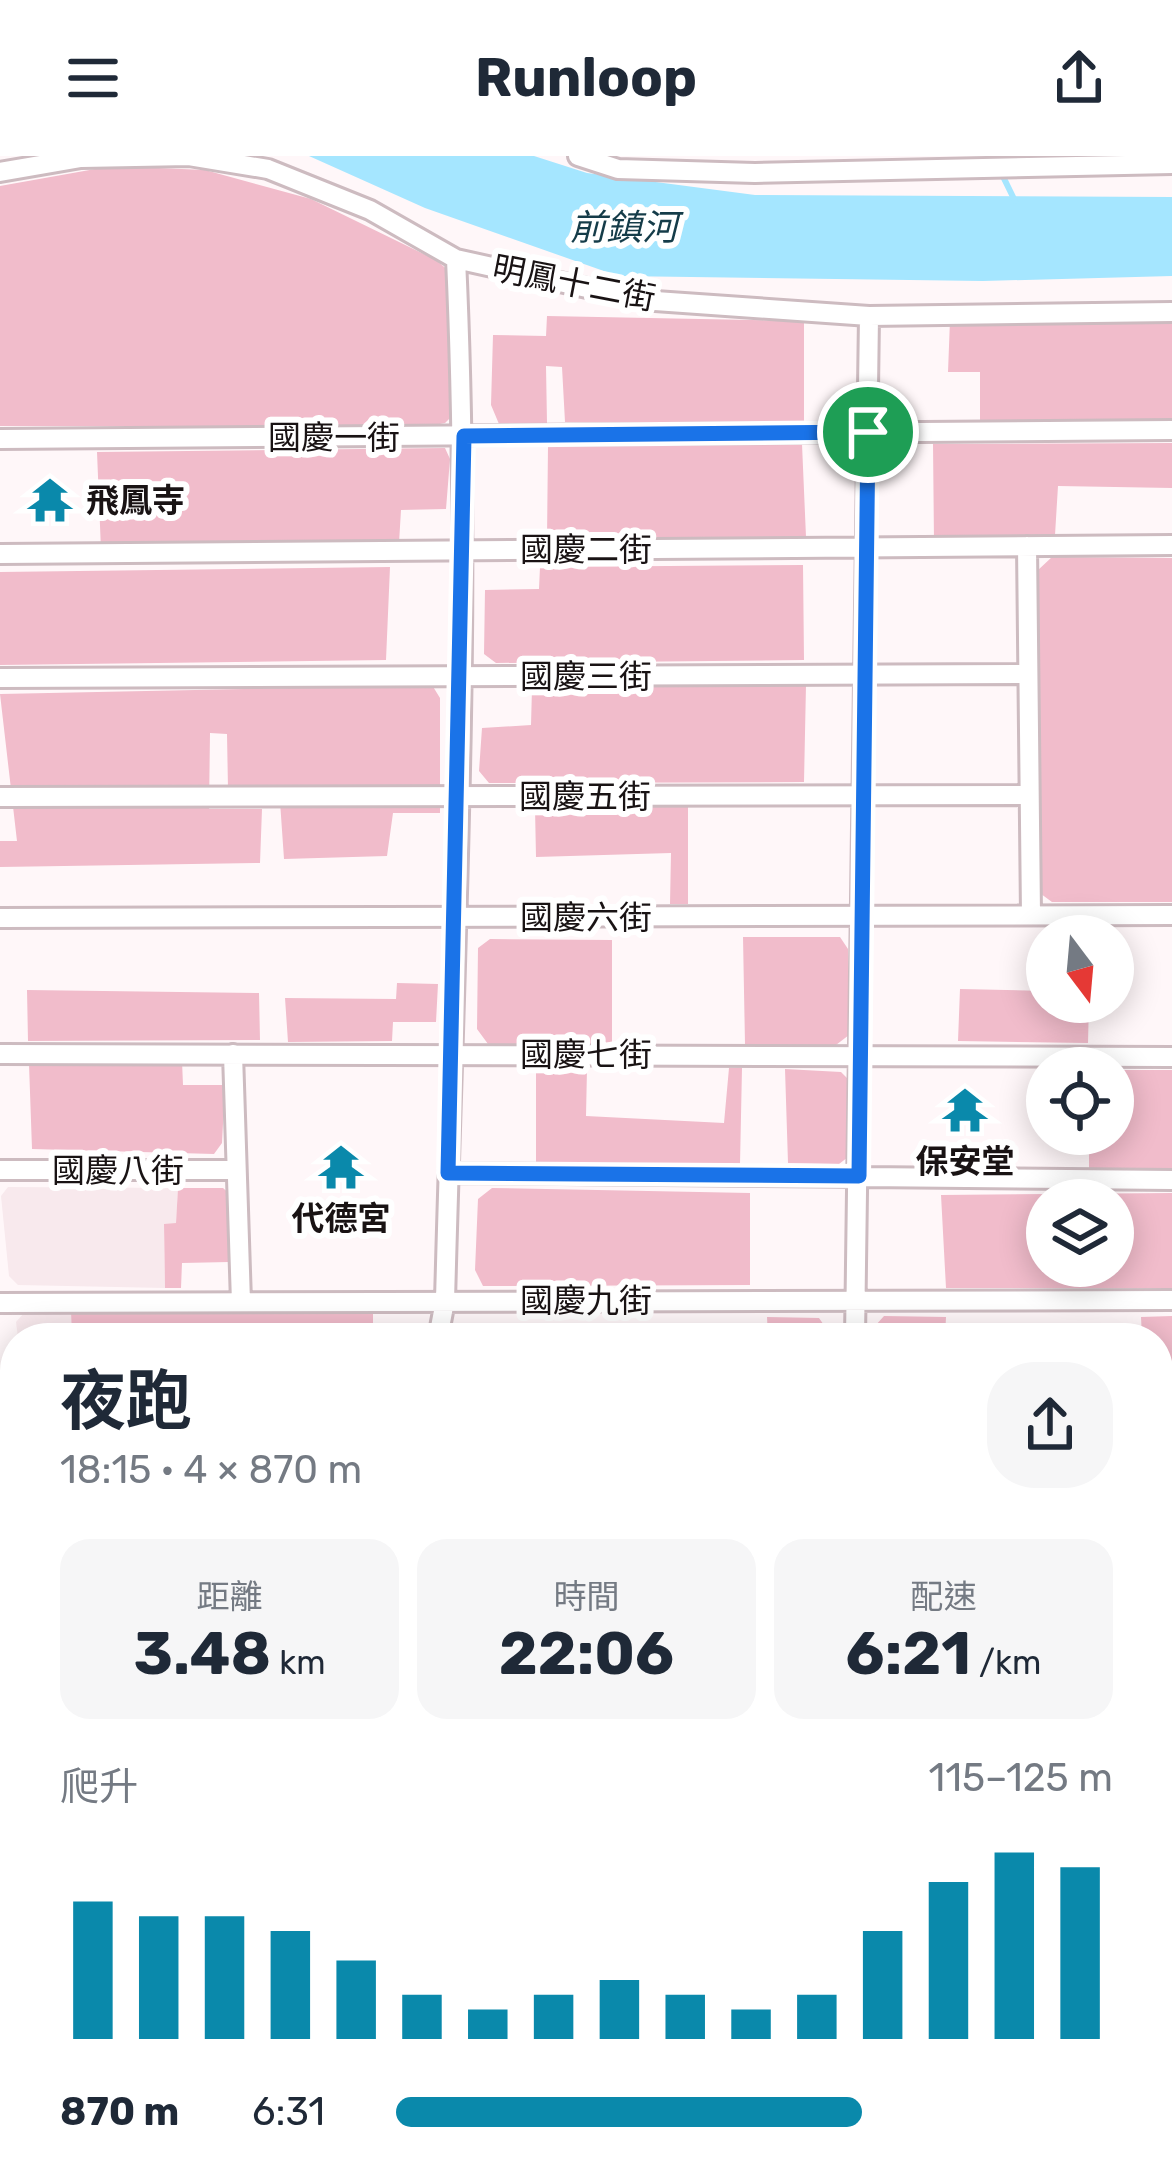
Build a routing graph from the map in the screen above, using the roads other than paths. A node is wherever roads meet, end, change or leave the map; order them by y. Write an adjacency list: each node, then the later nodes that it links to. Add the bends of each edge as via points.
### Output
1 (578, 156): 2 (street, via 618,170 732,173)
2 (1045, 160): 3 (street)
3 (1172, 164)
4 (0, 172): 5 (street, 明鳳十二街, via 81,158 189,156 268,169 370,210)
5 (456, 259): 7 (street, 明鳳十二街, via 641,300); 10 (street)
6 (1172, 312): 7 (street, 明鳳十二街)
7 (869, 316): 9 (street)
8 (1172, 430): 9 (street, 國慶一街)
9 (868, 432): 10 (street, 國慶一街); 14 (street)
10 (464, 436): 11 (street, 國慶一街); 15 (street)
11 (0, 439)
12 (1172, 545): 13 (street, 國慶二街)
13 (1028, 546): 14 (street, 國慶二街); 18 (street)
14 (866, 548): 15 (street, 國慶二街); 17 (street)
15 (464, 550): 16 (street, 國慶二街); 19 (street)
16 (0, 554)
17 (865, 674): 18 (street, 國慶三街); 19 (street, 國慶三街); 23 (street)
18 (1028, 674): 21 (street)
19 (460, 676): 20 (street, 國慶三街); 22 (street)
20 (0, 678)
21 (1026, 795): 23 (street, 國慶五街); 26 (street)
22 (458, 796): 23 (street, 國慶五街); 24 (street, 國慶五街); 30 (street)
23 (864, 796): 29 (street)
24 (0, 797)
25 (1026, 915): 29 (street, 國慶六街)
26 (1030, 915)
27 (1134, 915): 28 (street, 國慶六街)
28 (1172, 915)
29 (860, 916): 30 (street, 國慶六街); 32 (street)
30 (456, 917): 31 (street, 國慶六街); 35 (street)
31 (0, 918)
32 (858, 1053): 35 (street, 國慶七街); 36 (street, 國慶七街); 40 (street)
33 (0, 1054): 34 (street, 國慶七街)
34 (233, 1054): 35 (street, 國慶七街); 38 (street)
35 (454, 1054): 39 (street)
36 (1172, 1058)
37 (0, 1170): 38 (street, 國慶八街)
38 (236, 1170): 45 (street)
39 (448, 1173): 40 (street); 44 (street)
40 (859, 1176): 41 (street); 42 (street)
41 (1172, 1180)
42 (856, 1299): 43 (street, 國慶九街); 44 (street, 國慶九街); 48 (street)
43 (1172, 1300)
44 (445, 1301): 45 (street, 國慶九街); 47 (street)
45 (241, 1302): 46 (street, 國慶九街)
46 (0, 1303)
47 (441, 1323)
48 (855, 1323)

